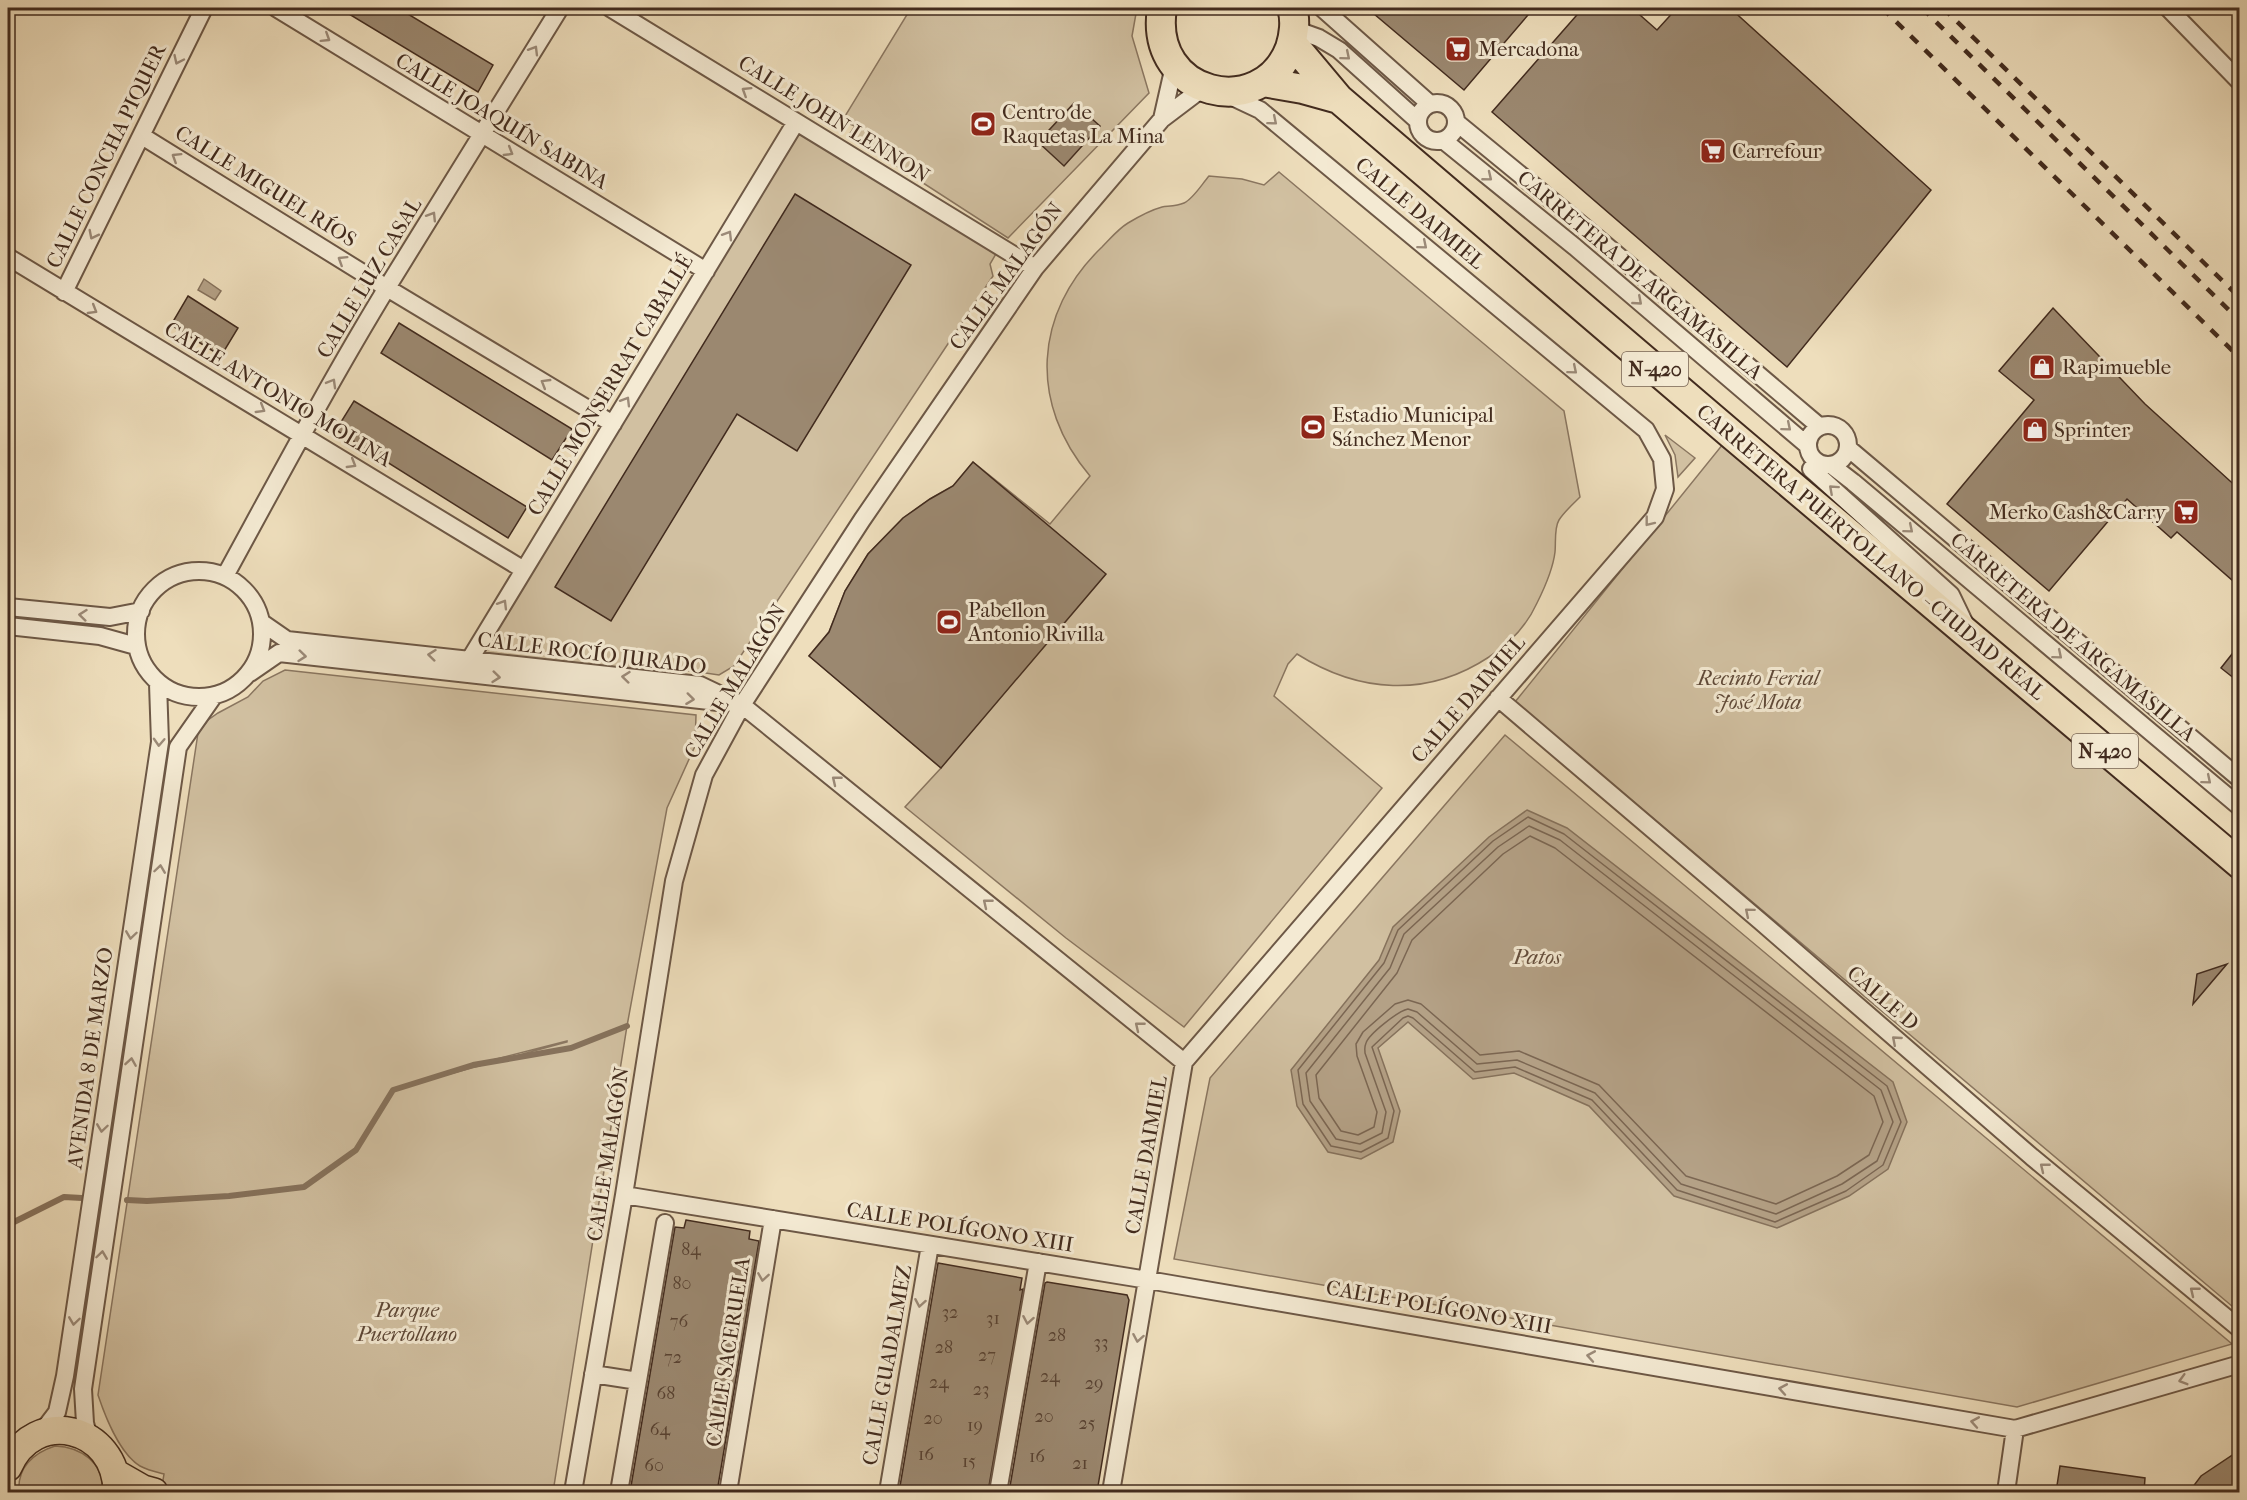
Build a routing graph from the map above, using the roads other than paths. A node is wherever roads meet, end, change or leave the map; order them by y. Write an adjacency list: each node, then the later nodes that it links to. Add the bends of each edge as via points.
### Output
1 (204, 8): 19 (street, CALLE CONCHA PIQUER, one-way to 19)
2 (276, 8): 20 (street, CALLE JOAQUÍN SABINA, one-way to 20)
3 (560, 8): 20 (street, CALLE LUZ CASAL, one-way to 3)
4 (610, 8): 17 (street, CALLE JOHN LENNON, one-way to 4)
5 (1162, 8): 9 (highway, via 1161,38)
6 (1322, 8): 14 (street)
7 (2168, 8): 11 (street)
8 (1293, 27): 10 (highway, N-420, via 1281,65); 13 (highway, CARRETERA PUERTOLLANO - CIUDAD REAL / N-420); 16 (street, one-way to 16, via 1339,50)
9 (1174, 66): 12 (highway, via 1185,78); 15 (street, CALLE MALAGÓN)
10 (1263, 82): 12 (highway, N-420, via 1244,90); 13 (highway, CARRETERA PUERTOLLANO - CIUDAD REAL / N-420)
11 (2240, 82)
12 (1213, 90): 15 (street, CALLE MALAGÓN); 47 (street, CALLE DAIMIEL, one-way to 47, via 1260,110 1646,430 1662,459 1665,489 1655,517)
13 (1339, 99): 41 (highway, CARRETERA PUERTOLLANO - CIUDAD REAL / N-420)
14 (1430, 104): 16 (street, via 1421,111); 18 (street, via 1448,106)
15 (1162, 119): 23 (street, CALLE MALAGÓN)
16 (1418, 121): 21 (street, via 1425,137)
17 (796, 122): 23 (street, CALLE JOHN LENNON); 24 (street, CALLE MONSERRAT CABALLÉ, one-way to 17)
18 (1456, 122): 21 (street, via 1452,133); 28 (street, CARRETERA DE ARGAMASILLA)
19 (142, 136): 25 (street, CALLE MIGUEL RÍOS, one-way to 19); 26 (street, CALLE CONCHA PIQUER, one-way to 26)
20 (483, 136): 24 (street, CALLE JOAQUÍN SABINA, one-way to 24); 25 (street, CALLE LUZ CASAL, one-way to 20)
21 (1443, 140): 30 (street, CARRETERA DE ARGAMASILLA, one-way to 30)
22 (8, 258): 26 (street, CALLE ANTONIO MOLINA)
23 (1035, 268): 48 (street, CALLE MALAGÓN, via 862,520)
24 (706, 271): 27 (street, CALLE MONSERRAT CABALLÉ, one-way to 24)
25 (387, 288): 27 (street, CALLE MIGUEL RÍOS, one-way to 25); 29 (street, CALLE LUZ CASAL, one-way to 25)
26 (64, 292): 29 (street, CALLE ANTONIO MOLINA, one-way to 29)
27 (613, 424): 35 (street, CALLE MONSERRAT CABALLÉ)
28 (1819, 426): 30 (street); 31 (street, CARRETERA DE ARGAMASILLA, via 1839,427)
29 (302, 434): 35 (street, CALLE ANTONIO MOLINA, one-way to 35); 36 (street, CALLE LUZ CASAL)
30 (1807, 445): 32 (street, CARRETERA DE ARGAMASILLA, via 1808,452)
31 (1848, 448): 32 (street, via 1843,459); 33 (street, CARRETERA DE ARGAMASILLA)
32 (1824, 464): 34 (street, CARRETERA DE ARGAMASILLA); 41 (street, CARRETERA DE ARGAMASILLA, one-way to 32, via 1951,595 1811,469)
33 (1891, 484): 34 (street); 49 (street, CARRETERA DE ARGAMASILLA)
34 (1877, 502): 50 (street, CARRETERA DE ARGAMASILLA, one-way to 50)
35 (524, 570): 43 (street, CALLE MONSERRAT CABALLÉ, one-way to 35)
36 (225, 576): 38 (street, via 204,570 182,573 162,582 146,598); 39 (street, via 253,601)
37 (8, 607): 38 (street, one-way to 37, via 110,617)
38 (141, 611): 42 (street, via 136,624)
39 (261, 622): 43 (street, CALLE ROCÍO JURADO, one-way to 39, via 287,640); 44 (street, via 262,644)
40 (8, 626): 42 (street, via 100,636)
41 (1971, 637): 51 (highway, CARRETERA PUERTOLLANO - CIUDAD REAL / N-420)
42 (136, 646): 45 (street, via 144,667)
43 (469, 667): 44 (street, CALLE ROCÍO JURADO, one-way to 43, via 279,653); 48 (street, CALLE ROCÍO JURADO)
44 (250, 673): 46 (street, via 234,688)
45 (158, 684): 46 (street, via 177,695); 64 (street, AVENIDA 8 DE MARZO, one-way to 64, via 160,742 65,1376 57,1412)
46 (213, 697): 65 (street, AVENIDA 8 DE MARZO, one-way to 46, via 83,1389 178,747)
47 (1498, 698): 52 (street, CALLE DAIMIEL); 59 (street, CALLE D, one-way to 47, via 2031,1157)
48 (742, 705): 52 (street, one-way to 48); 53 (street, CALLE MALAGÓN, via 704,775 674,881)
49 (2240, 779)
50 (2240, 807)
51 (2240, 864)
52 (1184, 1062): 58 (street, CALLE DAIMIEL)
53 (624, 1195): 54 (street, CALLE POLÍGONO XIII); 61 (street, CALLE MALAGÓN)
54 (773, 1220): 56 (street, CALLE POLÍGONO XIII); 71 (street, CALLE SACERUELA, one-way to 71)
55 (666, 1223): 62 (street)
56 (930, 1245): 57 (street, CALLE POLÍGONO XIII); 72 (street, CALLE GUADALMEZ, one-way to 72)
57 (1038, 1262): 58 (street, CALLE POLÍGONO XIII); 73 (street, one-way to 73)
58 (1148, 1280): 63 (street, CALLE POLÍGONO XIII, one-way to 58); 74 (street, CALLE DAIMIEL, one-way to 74)
59 (2240, 1329)
60 (2240, 1364): 63 (street, CALLE POLÍGONO XIII, one-way to 63)
61 (593, 1374): 62 (street); 69 (street, CALLE MALAGÓN)
62 (638, 1381): 70 (street)
63 (2015, 1429): 75 (street)
64 (41, 1434): 65 (main road, via 57,1430); 66 (main road, via 30,1439)
65 (88, 1438): 67 (main road, via 110,1459)
66 (9, 1461)
67 (116, 1483): 68 (main road)
68 (154, 1492)
69 (573, 1492)
70 (619, 1492)
71 (728, 1492)
72 (888, 1492)
73 (998, 1492)
74 (1111, 1492)
75 (2006, 1492)

